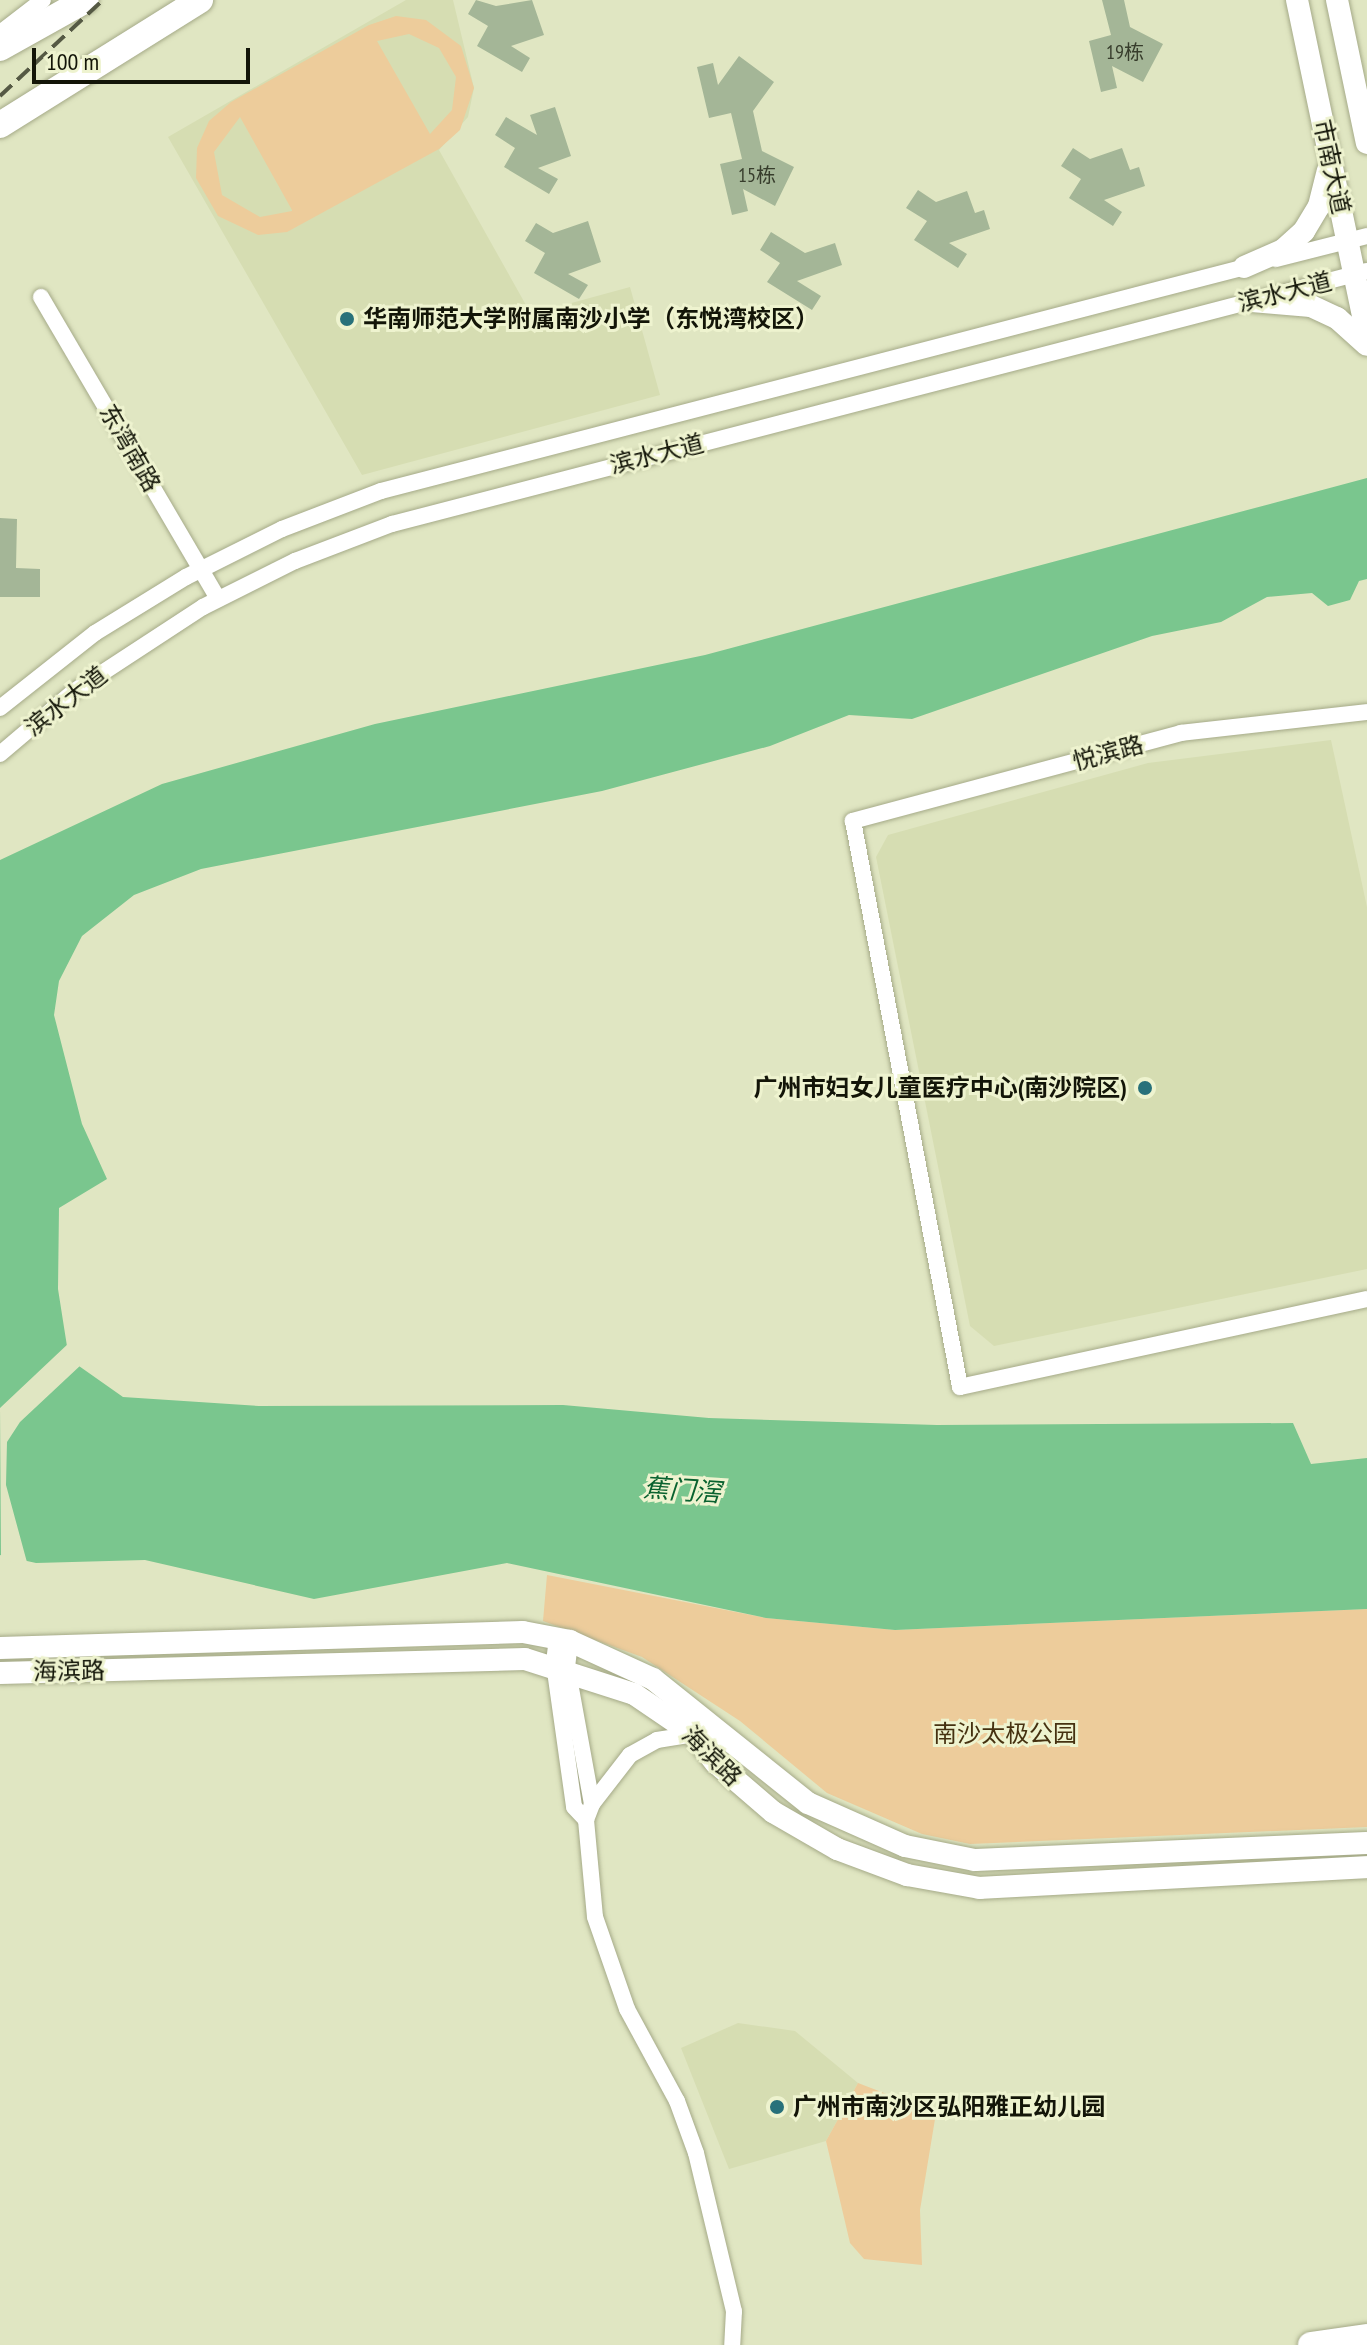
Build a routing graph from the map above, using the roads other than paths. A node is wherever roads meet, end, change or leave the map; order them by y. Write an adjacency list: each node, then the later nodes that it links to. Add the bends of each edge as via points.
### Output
1 (43, 0): 6 (street)
2 (86, 0): 7 (main road)
3 (200, 0): 8 (main road)
4 (1297, 0): 10 (street, 市南大道)
5 (1337, 0): 9 (street, 市南大道)
6 (0, 33)
7 (0, 48)
8 (0, 125)
9 (1367, 143)
10 (1328, 150): 11 (street, 市南大道); 12 (street, via 1325,193 1313,219 1283,250)
11 (1357, 238): 12 (street, 滨水大道); 13 (street, 市南大道)
12 (1244, 267): 18 (street, 滨水大道, via 432,475 331,509)
13 (1361, 273): 15 (street, 滨水大道); 16 (street, 市南大道)
14 (41, 297): 18 (street, 东湾南路)
15 (1252, 301): 17 (street, via 1311,306 1337,318); 19 (street, 滨水大道, via 442,509 344,541)
16 (1367, 335)
17 (1367, 345)
18 (201, 569): 19 (street, 东湾南路); 20 (street, 滨水大道, via 95,633)
19 (218, 599): 22 (street, 滨水大道, via 115,662)
20 (0, 708)
21 (1367, 712): 23 (street, 悦滨路, via 1181,733 853,821 960,1387)
22 (0, 754)
23 (1367, 1299)
24 (563, 1640): 25 (street, 海滨路, via 489,1630); 26 (street); 30 (street, 海滨路, via 653,1679 808,1803 905,1846 975,1860)
25 (0, 1648)
26 (561, 1666): 27 (street, 海滨路, via 497,1656); 28 (street, 海滨路, via 634,1694); 29 (street, via 574,1807)
27 (0, 1673)
28 (693, 1734): 29 (street, via 657,1740 630,1755); 31 (street, 海滨路, via 744,1789 804,1832 871,1863 943,1883 980,1888)
29 (589, 1812): 33 (street, via 595,1917 627,2009 677,2101 696,2153 734,2311)
30 (1367, 1843)
31 (1367, 1867)
32 (1367, 2337): 34 (main road)
33 (732, 2345)
34 (1311, 2345)

